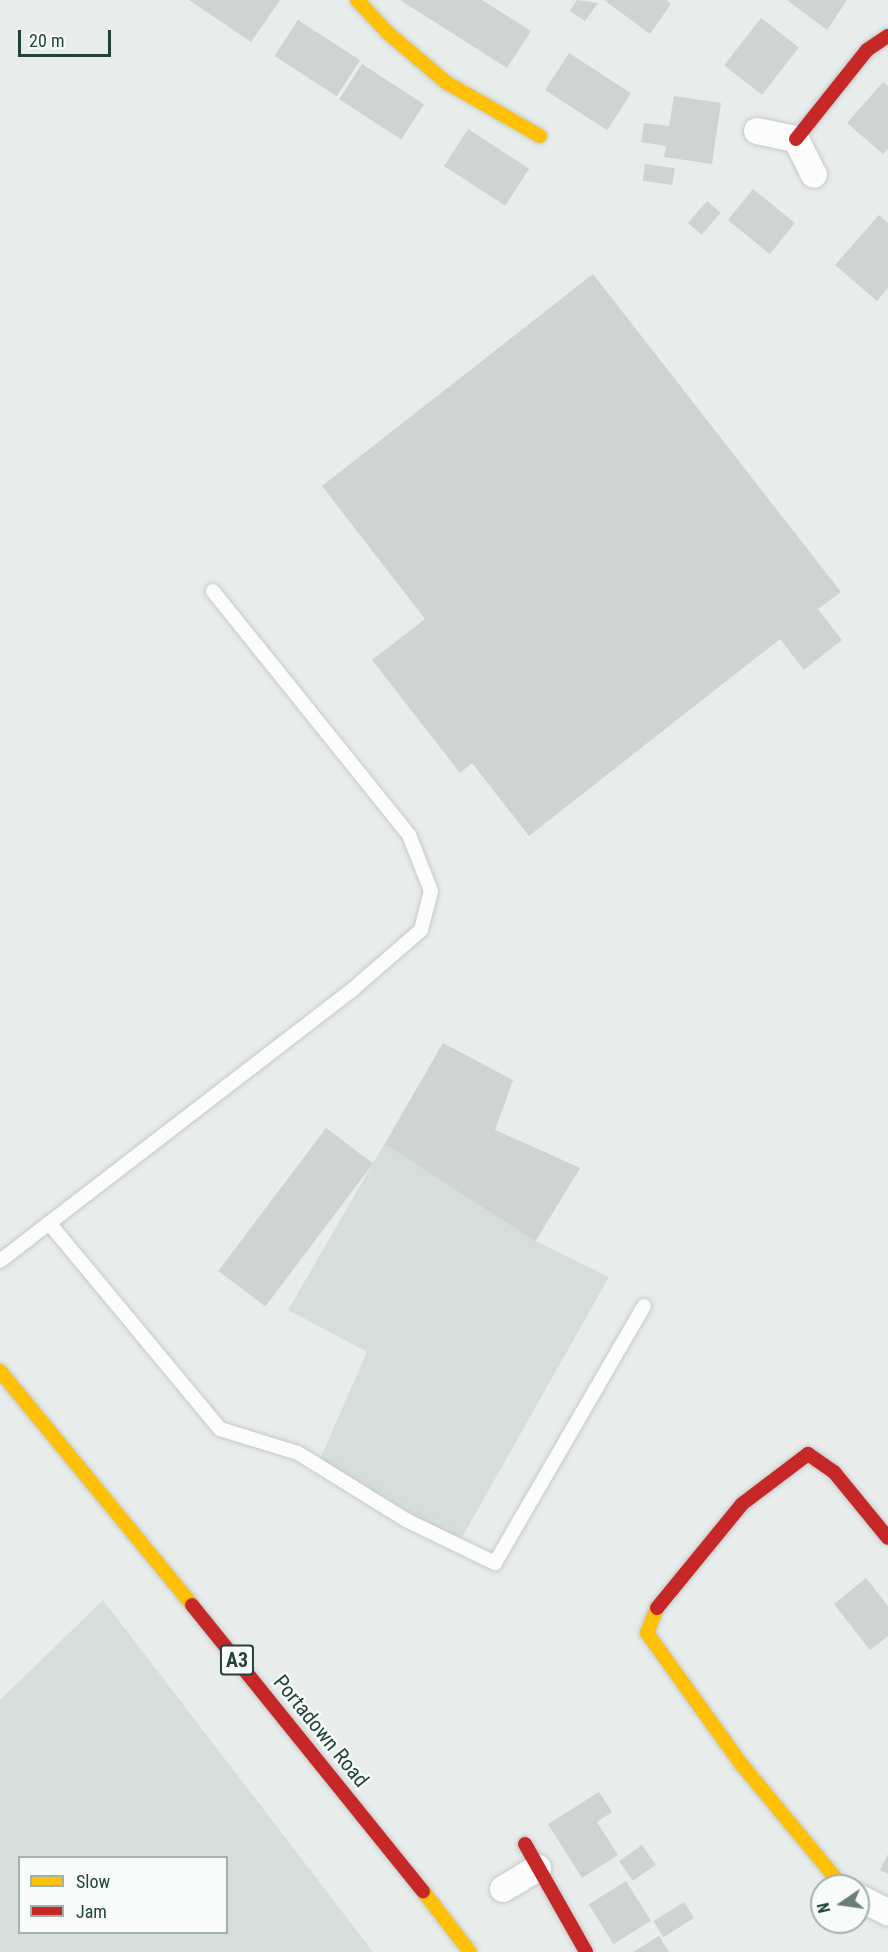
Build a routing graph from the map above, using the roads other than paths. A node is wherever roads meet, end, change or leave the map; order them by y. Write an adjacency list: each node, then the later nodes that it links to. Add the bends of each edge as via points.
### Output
1 (357, 0): 4 (main road, via 388,33 447,83)
2 (888, 36): 5 (main road, via 867,50)
3 (757, 131): 5 (street)
4 (540, 136)
5 (796, 139): 6 (street)
6 (814, 175)
7 (213, 591): 8 (lane, via 409,835 431,891 420,930 352,988)
8 (49, 1222): 9 (lane); 10 (lane, via 220,1430 298,1454 406,1520 495,1563)
9 (0, 1261)
10 (644, 1306)
11 (0, 1371): 19 (main road, Portadown Road / A3, via 343,1790)
12 (888, 1538): 15 (main road, via 834,1472 808,1454 742,1504 657,1608 647,1633 742,1765)
13 (525, 1844): 14 (main road)
14 (538, 1868): 16 (street); 20 (main road)
15 (832, 1874)
16 (503, 1889)
17 (870, 1903): 18 (street)
18 (888, 1912)
19 (470, 1952)
20 (586, 1952)

